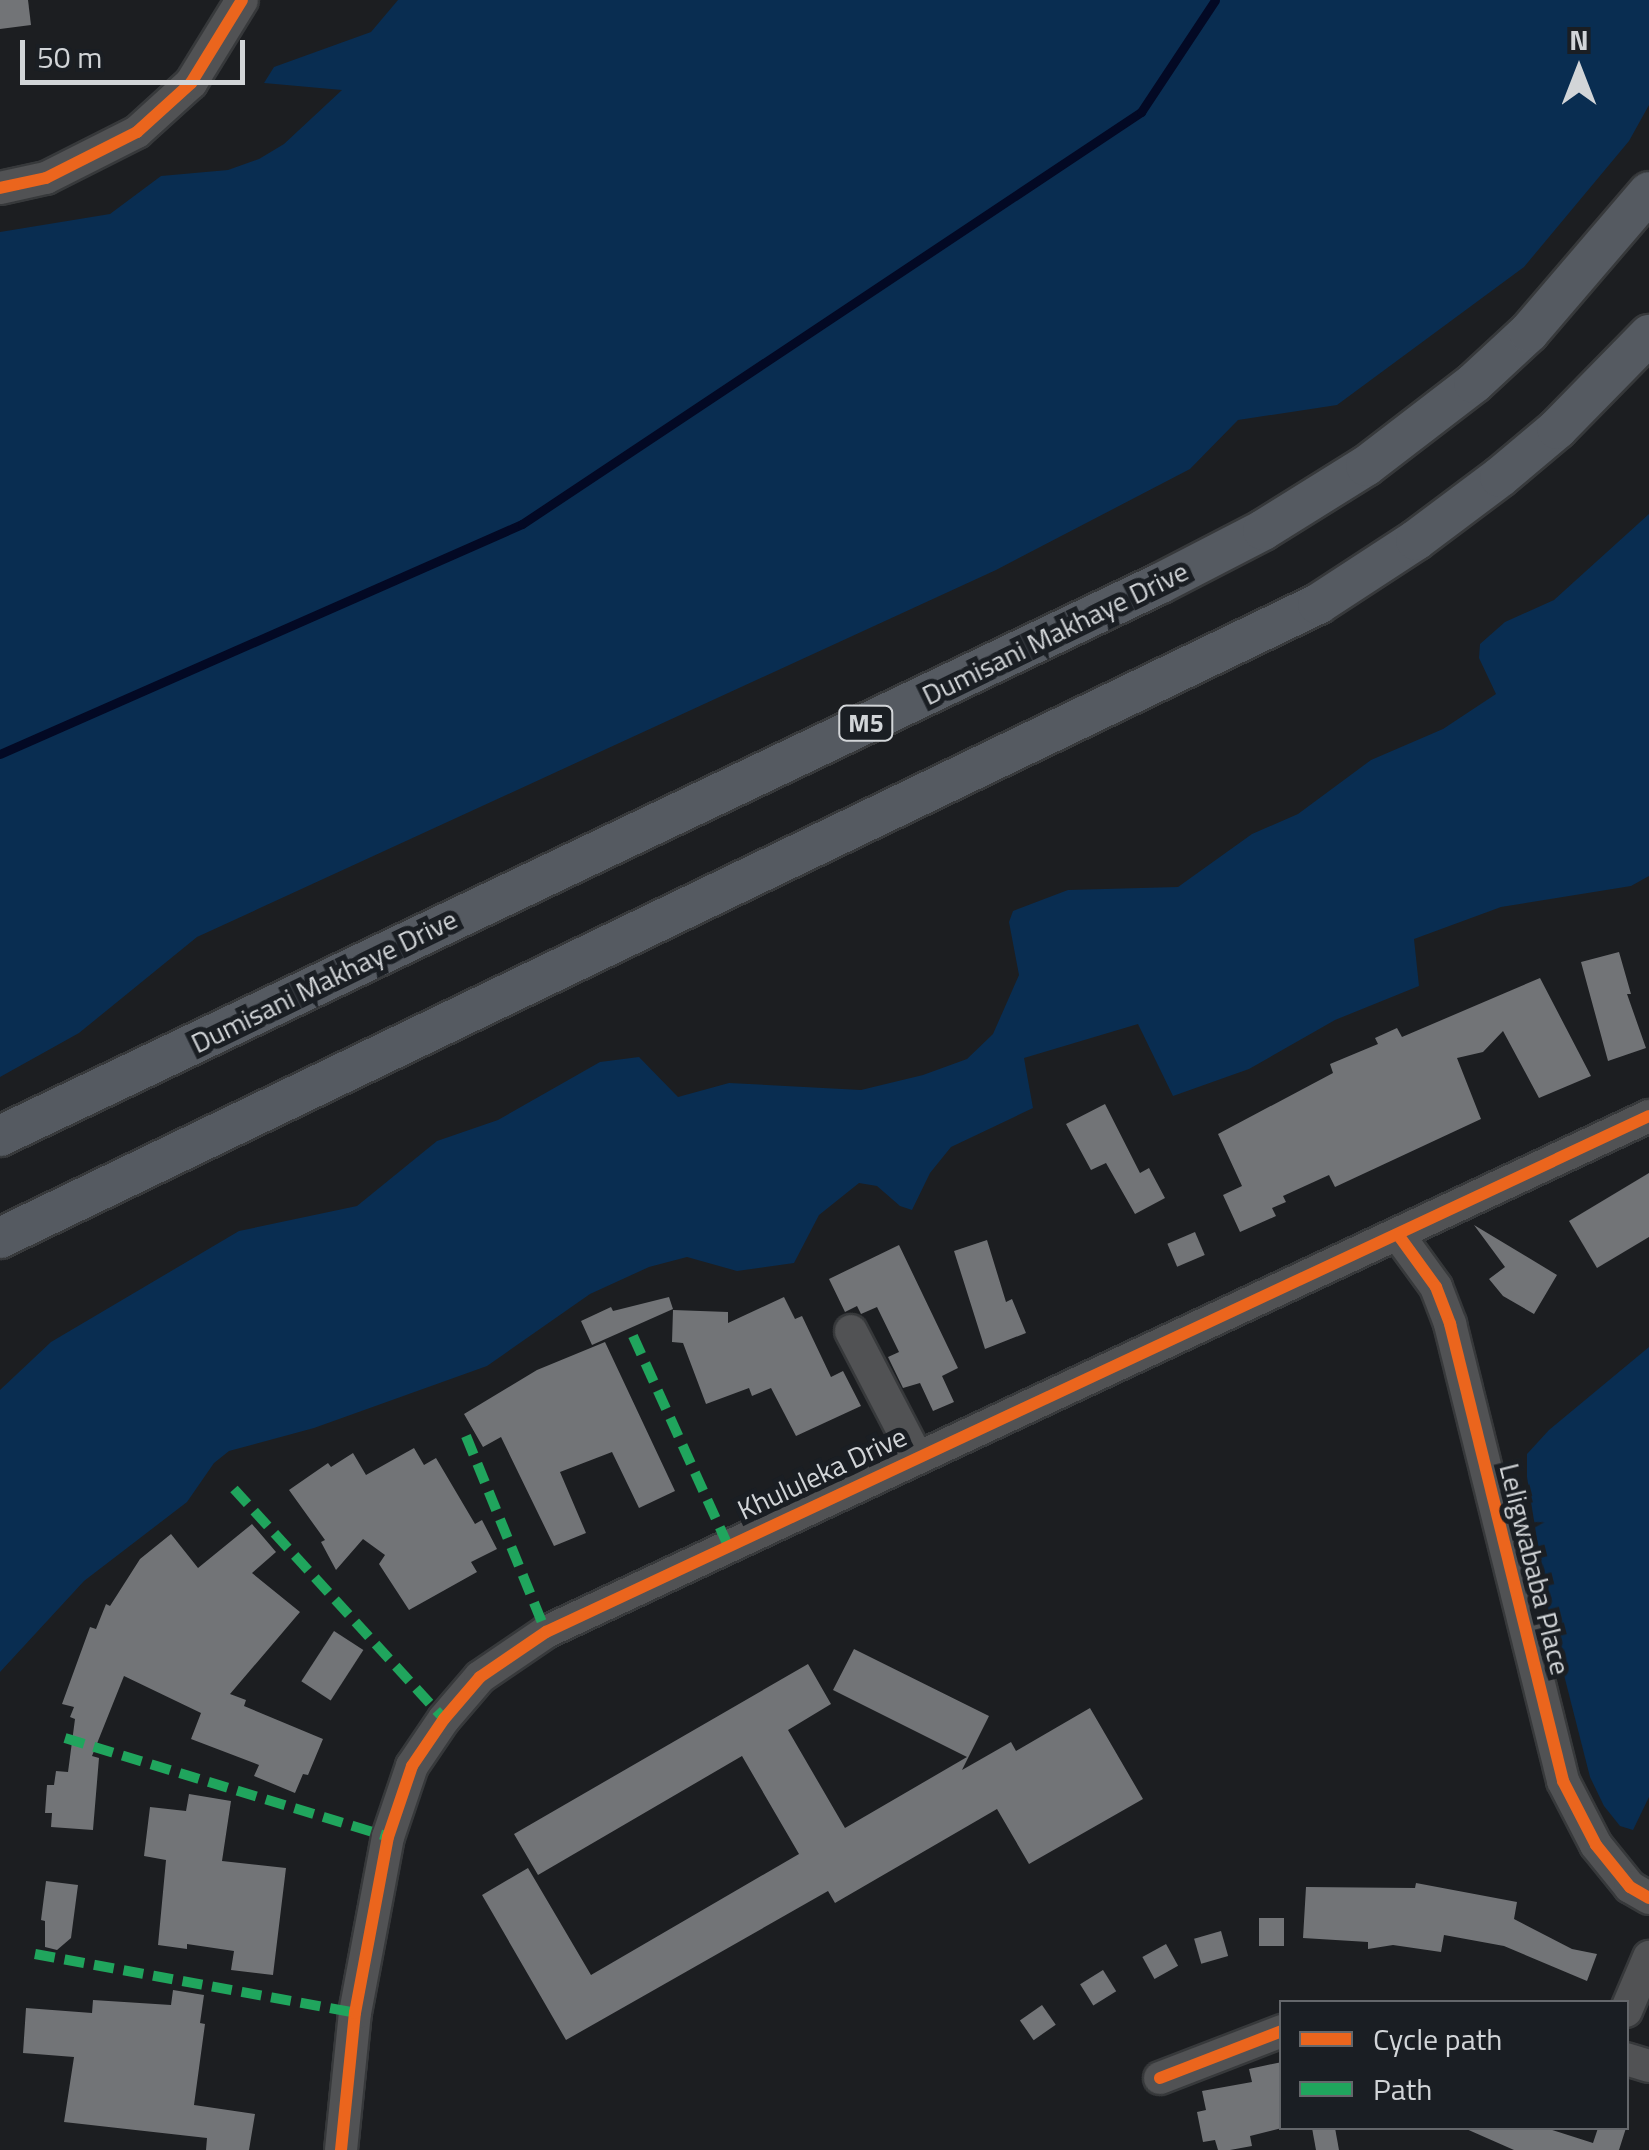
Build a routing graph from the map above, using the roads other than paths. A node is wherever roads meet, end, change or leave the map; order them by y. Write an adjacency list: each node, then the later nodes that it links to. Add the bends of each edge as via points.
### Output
1 (242, 0): 2 (street, via 190,82 137,132 46,178)
2 (0, 188)
3 (1649, 192): 6 (main road, Dumisani Makhaye Drive / M5, via 1529,332 1474,383 1366,466 1278,521 1143,592)
4 (1649, 336): 8 (main road, via 1500,478 1318,604)
5 (1649, 1116): 7 (street, Khululeka Drive)
6 (0, 1136)
7 (1399, 1236): 10 (street, Khululeka Drive); 11 (street, Leligwababa Place, via 1436,1286 1450,1324 1563,1781 1596,1845)
8 (0, 1238)
9 (851, 1331): 10 (street)
10 (916, 1456): 16 (street, Khululeka Drive, via 546,1632 480,1677 444,1719 412,1766 388,1837 355,2013)
11 (1649, 1898)
12 (1649, 1958): 13 (street)
13 (1629, 2004)
14 (1279, 2032): 15 (street)
15 (1160, 2078)
16 (341, 2150)

